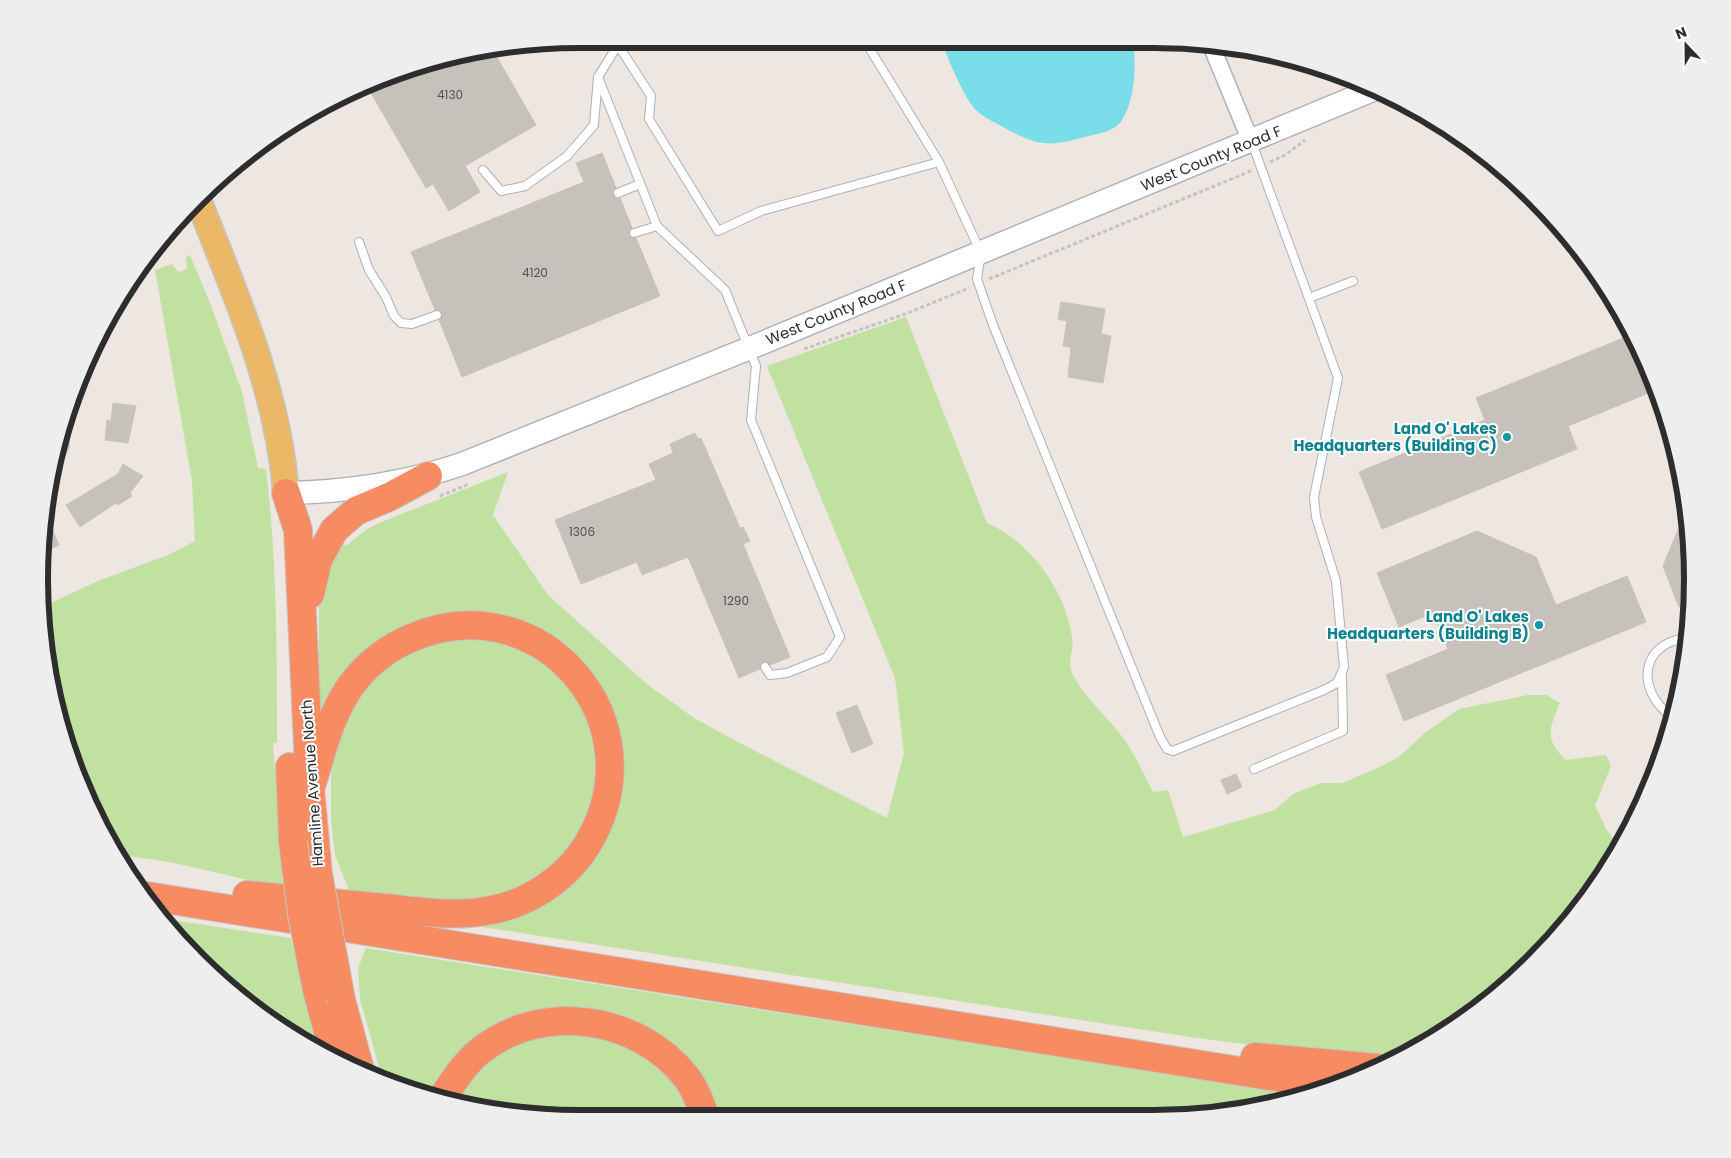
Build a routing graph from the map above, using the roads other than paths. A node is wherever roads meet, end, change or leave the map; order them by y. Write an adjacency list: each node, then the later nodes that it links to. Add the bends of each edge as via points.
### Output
1 (616, 48): 5 (lane)
2 (621, 48): 8 (lane, via 651,96 650,119 718,231 761,211)
3 (869, 48): 8 (lane)
4 (1215, 51): 7 (street)
5 (598, 78): 9 (lane, via 594,125 567,156 525,186 501,191); 10 (lane)
6 (1378, 98): 7 (street, West County Road F)
7 (1252, 142): 16 (street, West County Road F); 18 (lane)
8 (939, 162): 16 (lane)
9 (483, 170)
10 (640, 184): 11 (lane); 13 (lane)
11 (618, 193)
12 (200, 206): 22 (main road, Hamline Avenue North, via 262,368 284,459)
13 (657, 226): 14 (lane); 20 (lane, via 725,290)
14 (634, 233)
15 (358, 242): 19 (lane, via 369,270 401,323 412,324)
16 (981, 253): 20 (street, West County Road F); 26 (lane, via 978,284 1029,418 1167,749 1173,751 1324,690)
17 (1353, 281): 18 (lane)
18 (1309, 298): 26 (lane, via 1338,378 1314,497 1316,517 1336,582 1344,659)
19 (437, 315)
20 (750, 348): 21 (street, West County Road F); 25 (lane, via 756,366 751,420 840,637 827,657 788,672 770,675)
21 (433, 486): 22 (street, West County Road F); 23 (highway, via 389,497 356,511 334,530 318,560)
22 (286, 493): 23 (highway, Hamline Avenue North, via 298,530); 32 (highway, Hamline Avenue North, bridge, via 282,533 293,842 302,914)
23 (303, 617): 29 (highway, Hamline Avenue North)
24 (1680, 639): 27 (lane, via 1660,649 1651,660 1647,677 1650,693)
25 (765, 667)
26 (1342, 676): 28 (lane, via 1344,731)
27 (1666, 712)
28 (1254, 769)
29 (310, 789): 30 (highway, via 340,704 355,680 374,660 403,642 429,631 464,626 493,627 524,636 552,653 576,674 595,702 606,729 611,762 608,796 598,828 579,858 553,883 526,899 488,911 450,914); 34 (highway, Hamline Avenue North, bridge, via 318,874 341,1000)
30 (145, 886)
31 (153, 897): 33 (highway)
32 (333, 1050)
33 (1129, 1052): 35 (highway, via 1191,1050); 36 (highway)
34 (358, 1062)
35 (1363, 1067)
36 (1318, 1083)
37 (446, 1093): 38 (highway, via 464,1067 499,1038 540,1024 586,1021 617,1027 658,1051 687,1078)
38 (702, 1110)

